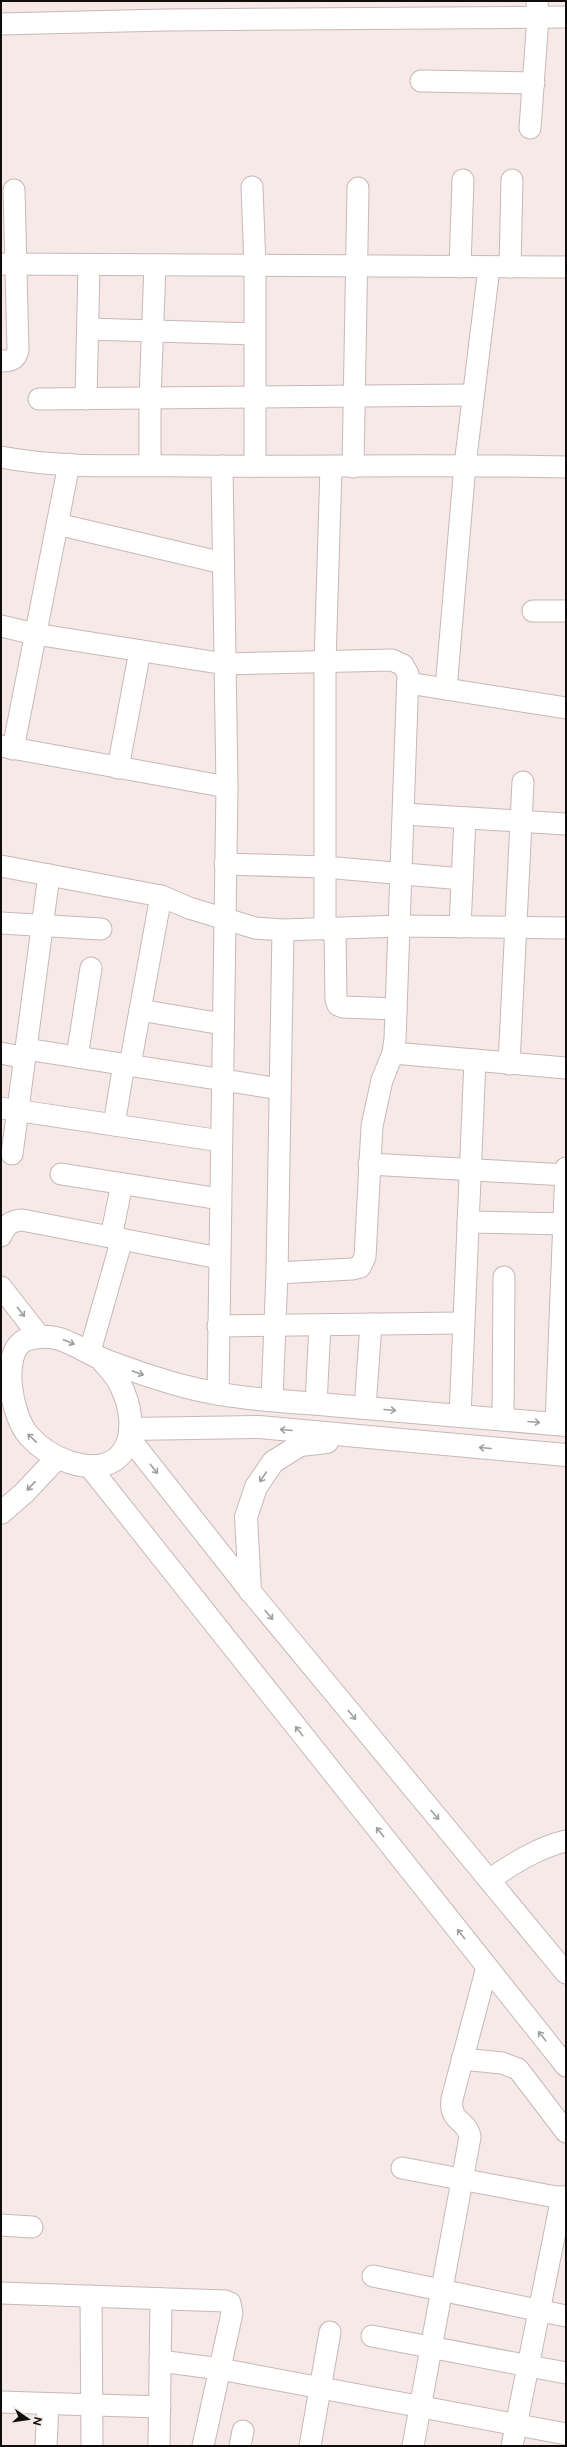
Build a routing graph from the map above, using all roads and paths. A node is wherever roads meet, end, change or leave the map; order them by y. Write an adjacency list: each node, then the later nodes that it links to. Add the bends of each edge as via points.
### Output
1 (537, 9): 2 (street); 3 (street); 5 (street)
2 (566, 17)
3 (1, 24)
4 (421, 81): 5 (street)
5 (534, 83): 6 (street)
6 (530, 128)
7 (463, 180): 17 (street)
8 (512, 180): 20 (street)
9 (252, 187): 15 (street)
10 (358, 188): 16 (street)
11 (14, 190): 12 (street)
12 (8, 264): 13 (street); 24 (street, via 18,350 12,360)
13 (89, 265): 14 (street); 21 (street)
14 (156, 265): 15 (street); 22 (street)
15 (255, 266): 16 (street); 23 (street)
16 (358, 267): 17 (street); 25 (street)
17 (460, 267): 19 (street)
18 (566, 267): 20 (street)
19 (489, 268): 20 (street); 26 (street)
20 (510, 268)
21 (88, 329): 22 (street); 30 (street)
22 (153, 331): 23 (street); 28 (street)
23 (255, 334): 27 (street)
24 (1, 361)
25 (355, 395): 26 (street); 27 (street); 38 (street)
26 (473, 395): 34 (street)
27 (255, 396): 28 (street); 36 (street)
28 (150, 398): 30 (street); 33 (street)
29 (39, 399): 30 (street)
30 (86, 399)
31 (1, 457): 32 (street)
32 (69, 464): 33 (street); 40 (street)
33 (150, 465): 35 (street)
34 (464, 465): 38 (street); 39 (street); 50 (street)
35 (222, 466): 36 (street); 41 (street)
36 (255, 466): 37 (street)
37 (331, 467): 38 (street); 47 (street)
38 (353, 467)
39 (566, 467)
40 (57, 524): 41 (street); 45 (street)
41 (223, 563): 48 (street)
42 (533, 611): 43 (street)
43 (566, 611)
44 (1, 626): 45 (street)
45 (35, 634): 46 (street); 52 (street)
46 (140, 651): 48 (street); 53 (street)
47 (325, 663): 48 (street); 49 (street, via 392,660 403,665 408,674); 62 (street)
48 (225, 664): 55 (street)
49 (408, 683): 50 (street); 56 (street)
50 (446, 689): 51 (street)
51 (566, 708)
52 (7, 748): 53 (street)
53 (118, 768): 55 (street)
54 (523, 782): 58 (street)
55 (227, 787): 60 (street)
56 (404, 814): 57 (street); 63 (street)
57 (465, 818): 58 (street); 65 (street)
58 (522, 822): 59 (street); 72 (street)
59 (566, 824)
60 (225, 864): 62 (street); 67 (street)
61 (1, 866): 64 (street)
62 (325, 866): 63 (street); 75 (street)
63 (402, 874): 65 (street); 70 (street)
64 (49, 875): 66 (street); 69 (street)
65 (462, 879): 71 (street)
66 (161, 896): 67 (street); 79 (street)
67 (224, 919): 76 (street, via 244,926); 80 (street)
68 (1, 923): 69 (street)
69 (43, 925): 74 (street); 82 (street)
70 (401, 926): 71 (street); 75 (street); 78 (street)
71 (460, 927): 72 (street)
72 (516, 928): 73 (street); 86 (street)
73 (566, 928)
74 (101, 929)
75 (330, 929): 76 (street); 78 (street, via 338,1004 343,1007)
76 (283, 930): 90 (street)
77 (91, 968): 84 (street)
78 (396, 1009): 83 (street)
79 (140, 1010): 80 (street); 87 (street)
80 (222, 1024): 89 (street)
81 (1, 1053): 82 (street)
82 (25, 1053): 84 (street); 91 (street)
83 (393, 1053): 85 (street); 95 (street, via 376,1102)
84 (77, 1057): 87 (street)
85 (475, 1060): 86 (street); 97 (street)
86 (509, 1064): 88 (street)
87 (127, 1065): 89 (street); 92 (street)
88 (566, 1068)
89 (222, 1080): 90 (street); 93 (street)
90 (280, 1089): 107 (street)
91 (9, 1110): 92 (street); 94 (street)
92 (114, 1125): 93 (street)
93 (221, 1141): 101 (street)
94 (12, 1154)
95 (369, 1164): 97 (street); 107 (street, via 364,1264 352,1269)
96 (566, 1168): 99 (street)
97 (470, 1170): 99 (street); 102 (street)
98 (61, 1174): 100 (street)
99 (566, 1175): 103 (street)
100 (122, 1184): 101 (street); 105 (street)
101 (220, 1199): 106 (street)
102 (468, 1222): 103 (street); 110 (street)
103 (565, 1224): 125 (street)
104 (1, 1236): 105 (street, via 5,1227 12,1221 22,1220)
105 (116, 1238): 106 (street); 116 (street)
106 (219, 1258): 113 (street)
107 (277, 1273): 114 (street)
108 (504, 1277): 124 (street)
109 (1, 1287): 115 (street, one-way to 115)
110 (463, 1323): 111 (street); 123 (street)
111 (371, 1324): 112 (street); 121 (street)
112 (320, 1325): 114 (street); 120 (street)
113 (218, 1326): 114 (street); 118 (street)
114 (275, 1326): 119 (street)
115 (40, 1337): 116 (main road, one-way to 116, via 64,1340); 117 (main road, via 23,1341)
116 (96, 1355): 118 (main road, one-way to 118, via 147,1376); 126 (main road, via 120,1383 130,1413)
117 (4, 1358): 122 (main road)
118 (218, 1394): 119 (main road)
119 (272, 1399): 120 (main road)
120 (316, 1404): 121 (main road)
121 (365, 1408): 123 (main road, one-way to 123)
122 (6, 1411): 129 (main road, one-way to 122, via 29,1436 13,1411)
123 (460, 1416): 124 (main road)
124 (503, 1420): 125 (main road, one-way to 125)
125 (561, 1424)
126 (130, 1434): 127 (main road, one-way to 126, via 259,1427); 130 (main road, via 122,1456 103,1466); 132 (street, one-way to 132)
127 (372, 1438): 128 (main road, one-way to 127); 132 (main road, one-way to 132, via 300,1445 273,1462 256,1487 246,1517)
128 (566, 1455)
129 (58, 1458): 130 (main road); 131 (main road, one-way to 131, via 24,1494)
130 (89, 1466): 135 (street, one-way to 130)
131 (1, 1513)
132 (250, 1591): 134 (street, one-way to 134)
133 (566, 1841): 134 (street, via 528,1854)
134 (489, 1880): 136 (street)
135 (487, 1967): 137 (street); 138 (street, one-way to 135)
136 (566, 1973)
137 (462, 2059): 139 (street, via 502,2063 518,2069); 141 (street, via 450,2110 469,2131)
138 (566, 2066)
139 (566, 2132)
140 (402, 2168): 141 (street)
141 (463, 2179): 142 (street); 146 (street)
142 (564, 2197): 150 (street)
143 (1, 2225): 144 (street)
144 (32, 2227)
145 (373, 2276): 146 (street)
146 (442, 2290): 150 (street); 154 (street)
147 (1, 2293): 148 (street)
148 (91, 2296): 149 (street); 162 (street)
149 (161, 2299): 155 (street); 157 (street, via 230,2303 232,2313)
150 (539, 2310): 151 (street); 156 (street)
151 (566, 2316)
152 (330, 2332): 159 (street)
153 (372, 2336): 154 (street)
154 (432, 2346): 156 (street); 163 (street)
155 (160, 2361): 157 (street); 164 (street)
156 (528, 2364): 158 (street); 165 (street)
157 (220, 2369): 159 (street); 170 (street)
158 (566, 2373)
159 (321, 2387): 163 (street); 171 (street)
160 (1, 2402): 161 (street)
161 (48, 2404): 162 (street); 167 (street)
162 (91, 2405): 164 (street); 168 (street)
163 (422, 2405): 165 (street); 172 (street)
164 (160, 2407): 169 (street)
165 (516, 2424): 166 (street); 173 (street)
166 (566, 2434)
167 (46, 2446)
168 (92, 2446)
169 (159, 2446)
170 (203, 2446)
171 (310, 2446)
172 (414, 2446)
173 (512, 2446)

